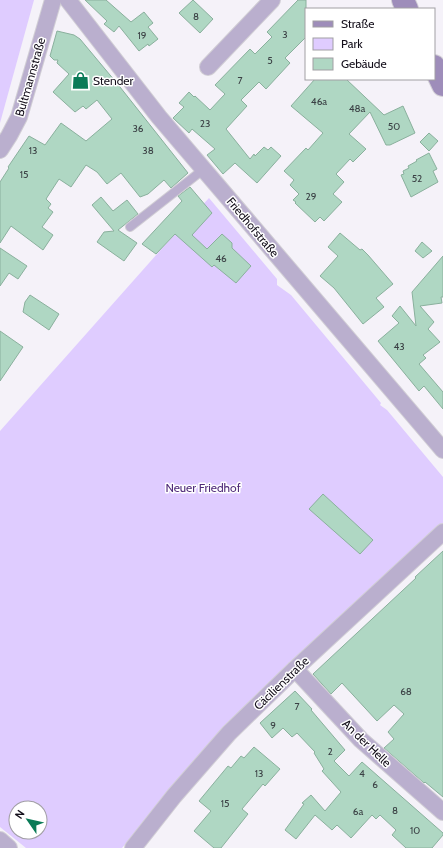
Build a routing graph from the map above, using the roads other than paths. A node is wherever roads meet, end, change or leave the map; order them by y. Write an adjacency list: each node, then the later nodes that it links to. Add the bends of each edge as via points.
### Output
1 (53, 0): 7 (street, Bultmannstraße, via 19,117)
2 (68, 0): 8 (street, Friedhofstraße, via 159,117)
3 (272, 0): 4 (street)
4 (208, 67)
5 (435, 68): 6 (main road)
6 (443, 85)
7 (0, 150)
8 (204, 169): 9 (lane); 10 (street, Friedhofstraße)
9 (130, 227)
10 (443, 450)
11 (443, 532): 12 (street, Cäcilienstraße)
12 (295, 669): 13 (street, An der Helle, via 361,740); 16 (street, Cäcilienstraße, via 229,733)
13 (443, 812)
14 (0, 840): 15 (street)
15 (9, 848)
16 (133, 848)

